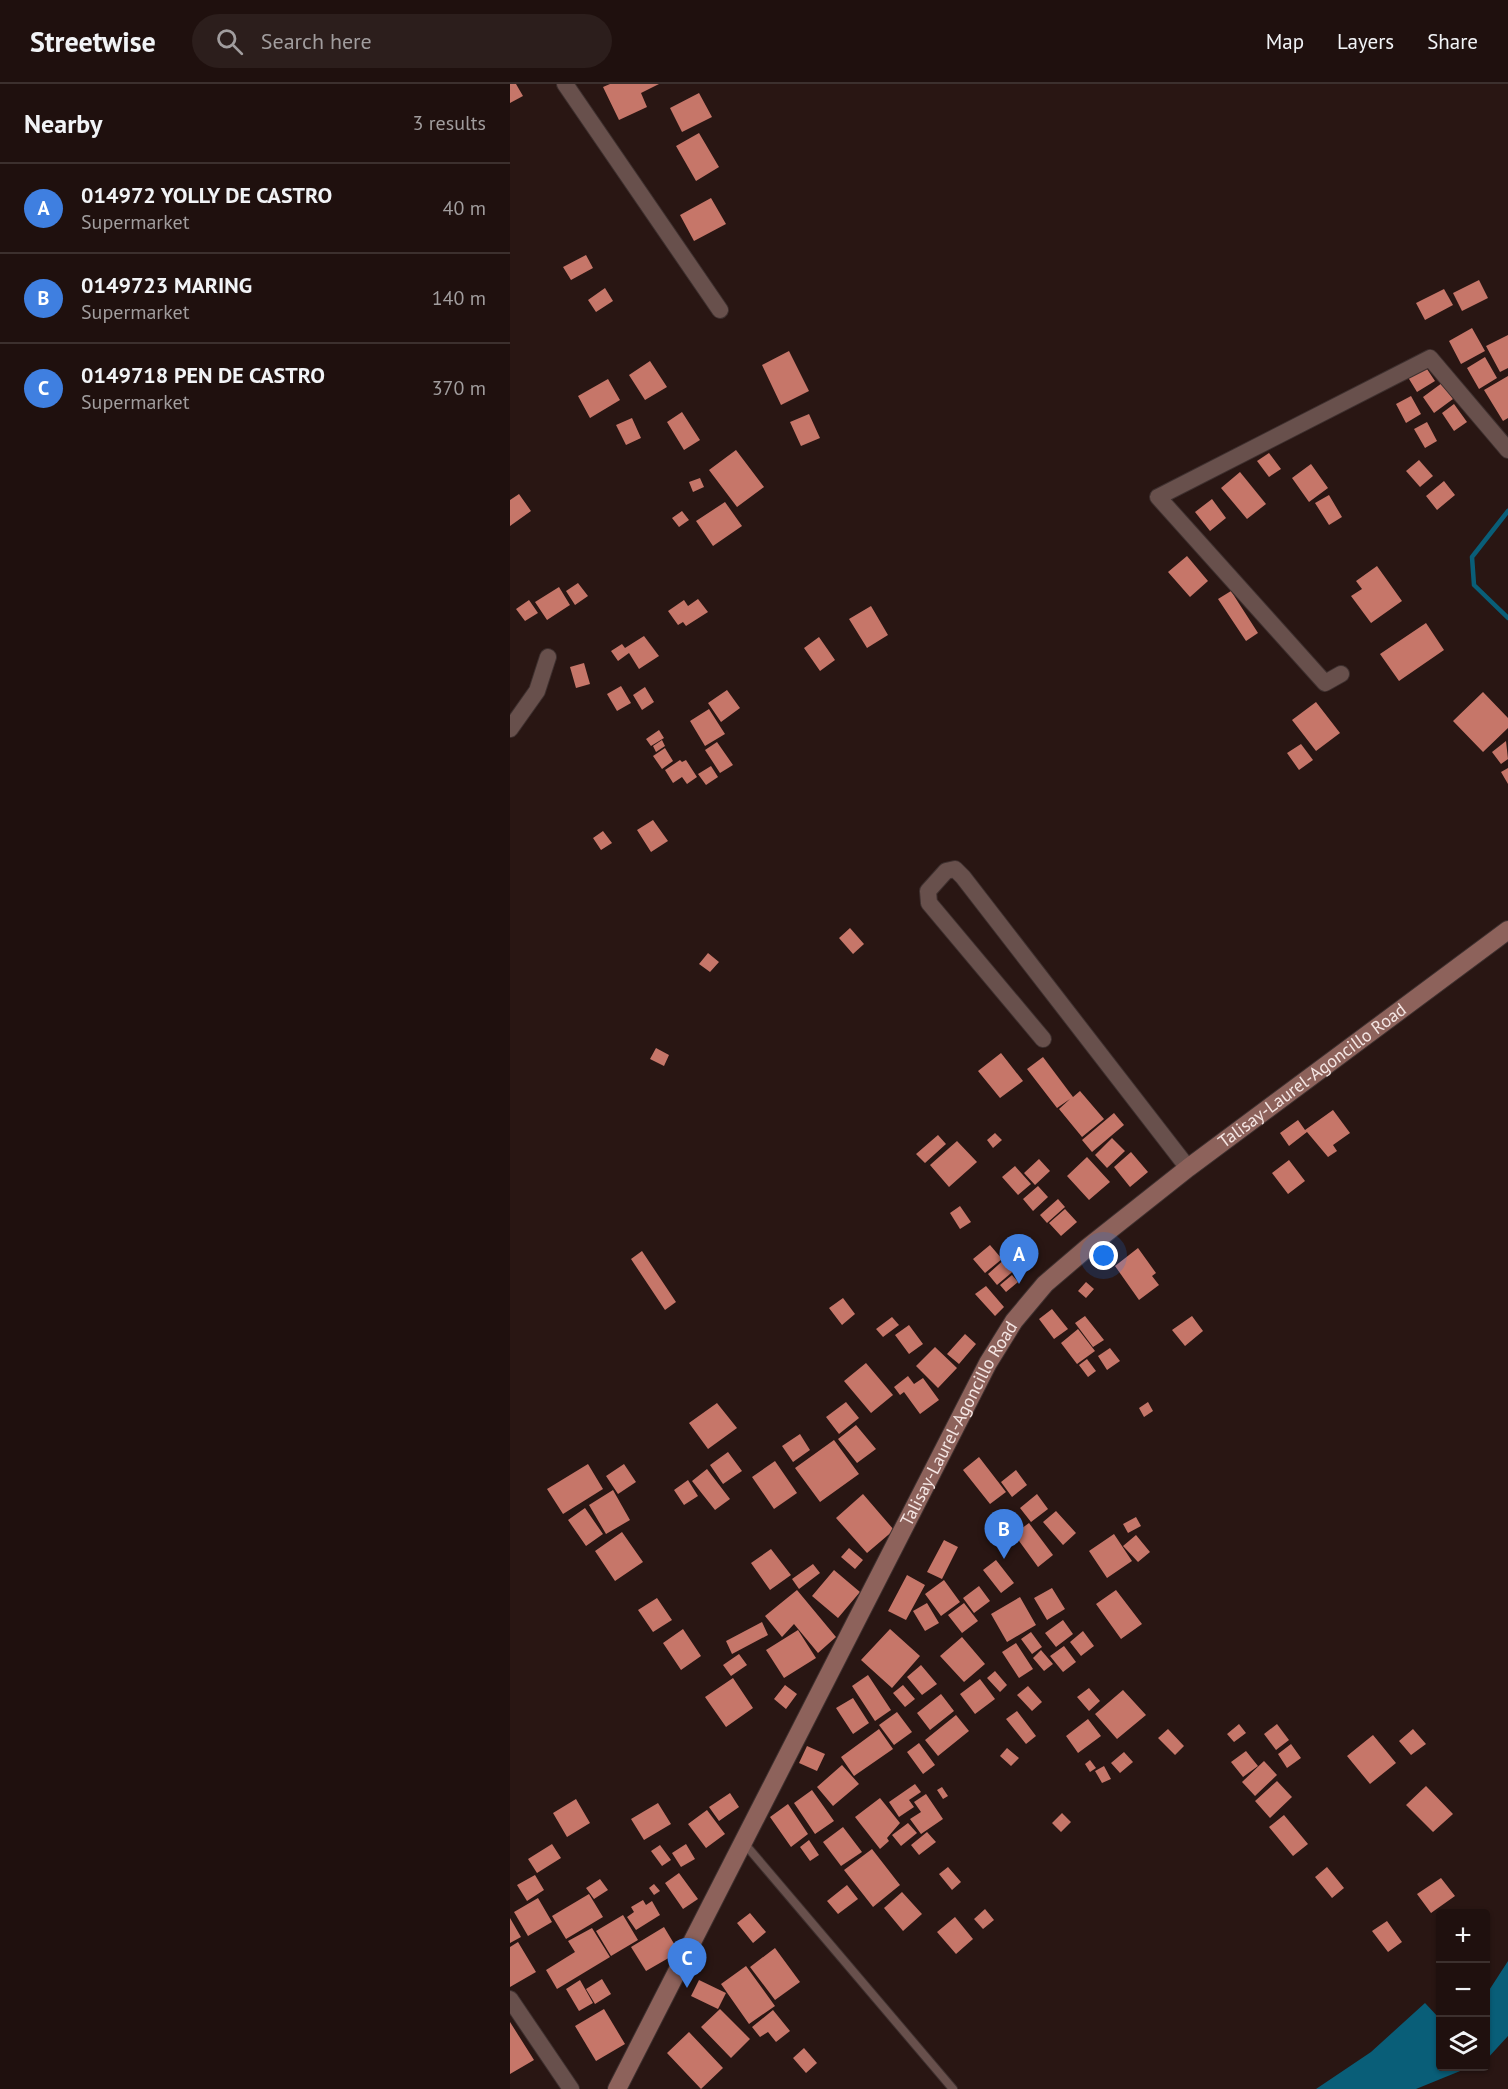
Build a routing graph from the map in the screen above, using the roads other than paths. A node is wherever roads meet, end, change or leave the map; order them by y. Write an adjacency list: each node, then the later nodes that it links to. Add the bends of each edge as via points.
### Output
1 (565, 84): 2 (street)
2 (720, 310)
3 (1508, 450): 5 (street, via 1430,358 1158,497 1325,683)
4 (548, 657): 6 (street, via 537,691)
5 (1341, 674)
6 (510, 729)
7 (1508, 930): 9 (main road, Talisay-Laurel-Agoncillo Road)
8 (1043, 1039): 9 (street, via 929,903 928,891 946,871 955,869 963,877)
9 (1188, 1168): 10 (main road, Talisay-Laurel-Agoncillo Road, via 1046,1284 1014,1320 988,1363)
10 (744, 1843): 13 (main road, Talisay-Laurel-Agoncillo Road); 14 (lane)
11 (510, 1999): 12 (street)
12 (571, 2089)
13 (617, 2089)
14 (953, 2089)

